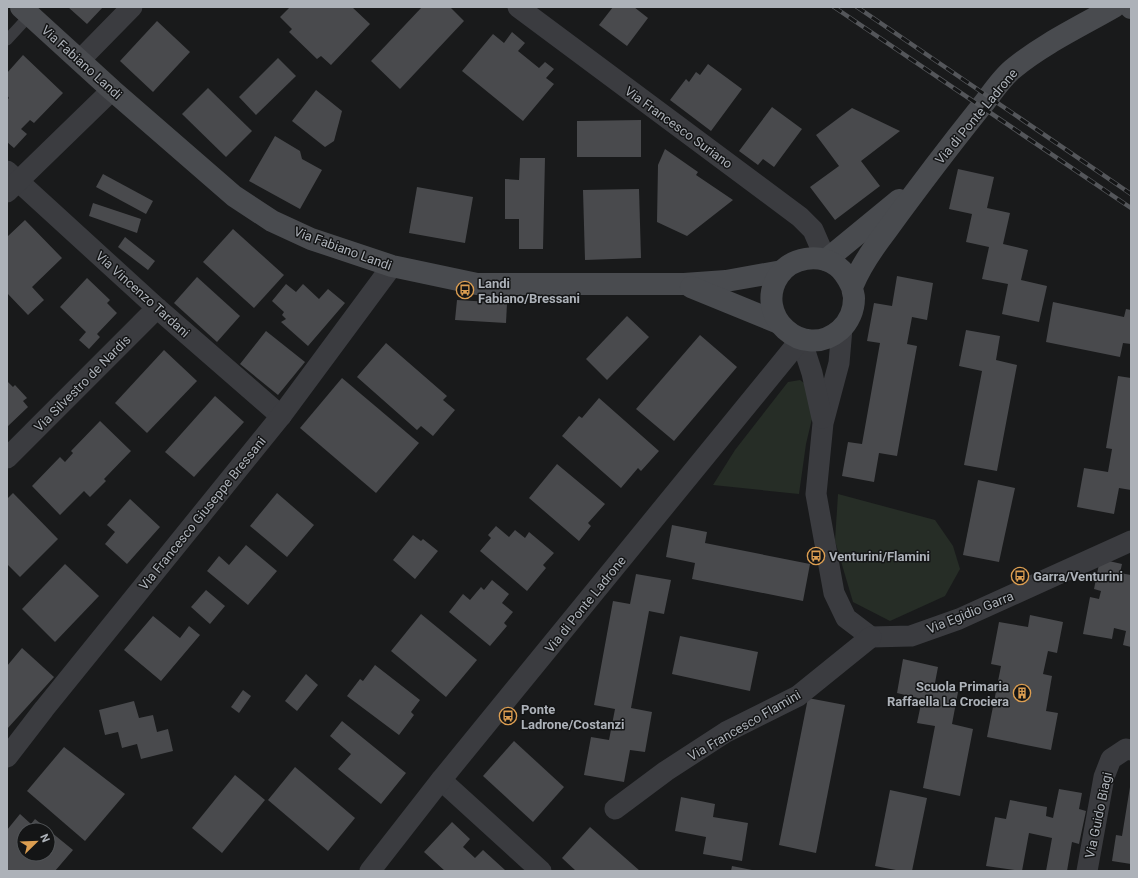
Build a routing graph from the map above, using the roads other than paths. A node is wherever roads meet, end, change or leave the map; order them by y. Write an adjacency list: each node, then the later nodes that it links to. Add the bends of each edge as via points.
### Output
1 (132, 7): 6 (street)
2 (518, 7): 10 (street, Via Francesco Suriano, via 800,217 813,230)
3 (1114, 7): 8 (street, Via di Ponte Ladrone, via 1013,69)
4 (26, 11): 5 (lane, Via Fabiano Landi); 6 (street, Via Fabiano Landi)
5 (7, 40)
6 (80, 60): 7 (street, Via Fabiano Landi)
7 (112, 90): 9 (street); 11 (street, Via Fabiano Landi, via 234,196 272,221 310,239)
8 (924, 180): 10 (street, Via di Ponte Ladrone); 14 (street, Via di Ponte Ladrone, via 871,251)
9 (11, 181): 15 (street, Via Vincenzo Tardani)
10 (826, 260): 12 (street, via 802,259); 14 (street, via 846,275)
11 (392, 266): 13 (street, Via Fabiano Landi, via 477,284); 19 (street, Via Francesco Giuseppe Bressani)
12 (782, 271): 13 (street, Via Fabiano Landi, via 726,281); 16 (street, via 772,290 771,301 773,313)
13 (684, 284): 16 (street, Via Fabiano Landi)
14 (852, 287): 17 (street, via 853,309)
15 (157, 308): 19 (street, Via Vincenzo Tardani); 21 (street, Via Silvestro de Nardis)
16 (779, 323): 18 (street, via 788,333)
17 (842, 328): 18 (street, via 822,340); 20 (street, via 839,363)
18 (801, 339): 20 (street, via 812,373); 26 (street, Via di Ponte Ladrone)
19 (281, 416): 25 (street, Via Francesco Giuseppe Bressani)
20 (823, 423): 23 (street, via 816,494 834,593 846,618)
21 (7, 458)
22 (1131, 541): 23 (street, Via Egidio Garra, via 952,621 911,636)
23 (871, 637): 27 (street, Via Francesco Flamini, via 798,696 726,732 666,771)
24 (1131, 750): 30 (street, Via Guido Biagi, via 1126,750 1111,759 1104,777)
25 (7, 757)
26 (441, 780): 28 (street, Via di Ponte Ladrone); 29 (street)
27 (615, 809)
28 (370, 871)
29 (541, 871)
30 (1087, 871)

